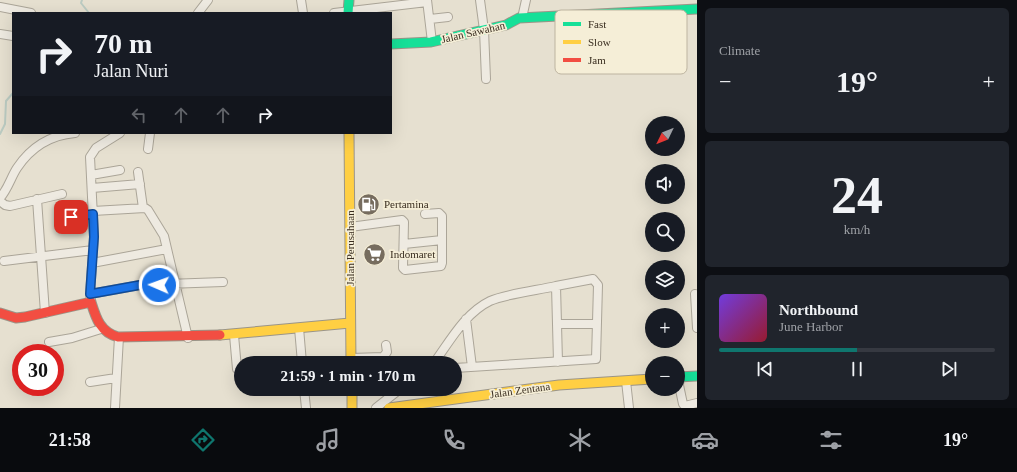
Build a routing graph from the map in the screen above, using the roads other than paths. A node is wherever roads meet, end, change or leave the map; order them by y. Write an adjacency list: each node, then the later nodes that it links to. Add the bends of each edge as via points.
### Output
1 (208, 0): 12 (street)
2 (302, 0): 13 (street)
3 (348, 0): 14 (street)
4 (480, 0): 19 (street)
5 (526, 0): 17 (street)
6 (427, 1): 7 (street); 18 (street)
7 (396, 3): 14 (street)
8 (0, 7): 11 (street)
9 (697, 9): 10 (street, Jalan Sawahan)
10 (679, 10)
11 (26, 12)
12 (199, 12)
13 (303, 12)
14 (349, 12)
15 (448, 17): 18 (street)
16 (555, 17): 17 (street, Jalan Sawahan)
17 (522, 18): 19 (street, Jalan Sawahan, via 506,26)
18 (430, 19): 22 (street)
19 (484, 30): 22 (street, Jalan Sawahan); 24 (street)
20 (0, 34): 21 (street)
21 (12, 36)
22 (432, 42): 23 (street, Jalan Sawahan)
23 (392, 44)
24 (486, 79)
25 (60, 134): 37 (street, via 35,148 17,168)
26 (118, 134): 32 (street, via 92,152)
27 (150, 134): 29 (street)
28 (349, 134): 42 (street, Jalan Perusahaan)
29 (148, 148)
30 (120, 170): 32 (street)
31 (138, 172): 33 (street)
32 (91, 174): 34 (street)
33 (140, 184): 34 (street); 38 (street)
34 (92, 188): 39 (street)
35 (62, 194): 36 (street)
36 (37, 199): 37 (street, via 10,206); 47 (street)
37 (0, 200)
38 (143, 208): 39 (street); 45 (street, via 148,210 163,231)
39 (93, 213): 41 (street); 46 (street)
40 (425, 214): 43 (street, via 441,214)
41 (59, 218)
42 (350, 227): 44 (street, via 402,220); 58 (street, Jalan Perusahaan)
43 (442, 240): 44 (street); 44 (street, via 442,266 407,270 403,268)
44 (404, 244)
45 (167, 249): 49 (street); 51 (street)
46 (93, 250): 47 (street); 49 (street)
47 (41, 256): 48 (street); 56 (street)
48 (4, 261)
49 (92, 263): 54 (street)
50 (223, 282): 51 (street)
51 (175, 284): 54 (street, via 140,285); 66 (street)
52 (556, 286): 57 (street, via 491,301); 59 (street); 60 (street, via 593,279 596,281)
53 (695, 294): 62 (street)
54 (91, 298): 56 (street); 63 (street)
55 (0, 313): 56 (street, via 16,318)
56 (45, 313)
57 (466, 319): 73 (street); 75 (street)
58 (350, 323): 61 (street); 71 (street, Jalan Perusahaan)
59 (557, 324): 60 (street); 74 (street)
60 (597, 324): 74 (street, via 596,359)
61 (299, 328): 64 (street); 70 (street)
62 (697, 328)
63 (101, 329): 65 (street); 67 (street)
64 (234, 335): 66 (street); 69 (street)
65 (119, 337): 66 (street); 79 (street)
66 (188, 338)
67 (49, 342)
68 (386, 345): 72 (street, via 387,352)
69 (236, 356)
70 (301, 356)
71 (351, 356)
72 (384, 356)
73 (439, 356)
74 (558, 362): 75 (street)
75 (472, 367): 76 (street)
76 (462, 368)
77 (697, 376): 78 (street)
78 (685, 377)
79 (116, 378): 82 (street); 88 (street)
80 (645, 380): 81 (street, Jalan Zentana)
81 (626, 381): 92 (street, Jalan Zentana, via 559,385); 93 (street)
82 (90, 382)
83 (305, 396): 89 (street)
84 (352, 396): 90 (street)
85 (391, 396): 91 (street)
86 (681, 396): 87 (street, via 685,406)
87 (697, 404)
88 (115, 408)
89 (306, 408)
90 (352, 408)
91 (376, 408)
92 (389, 408)
93 (629, 408)

